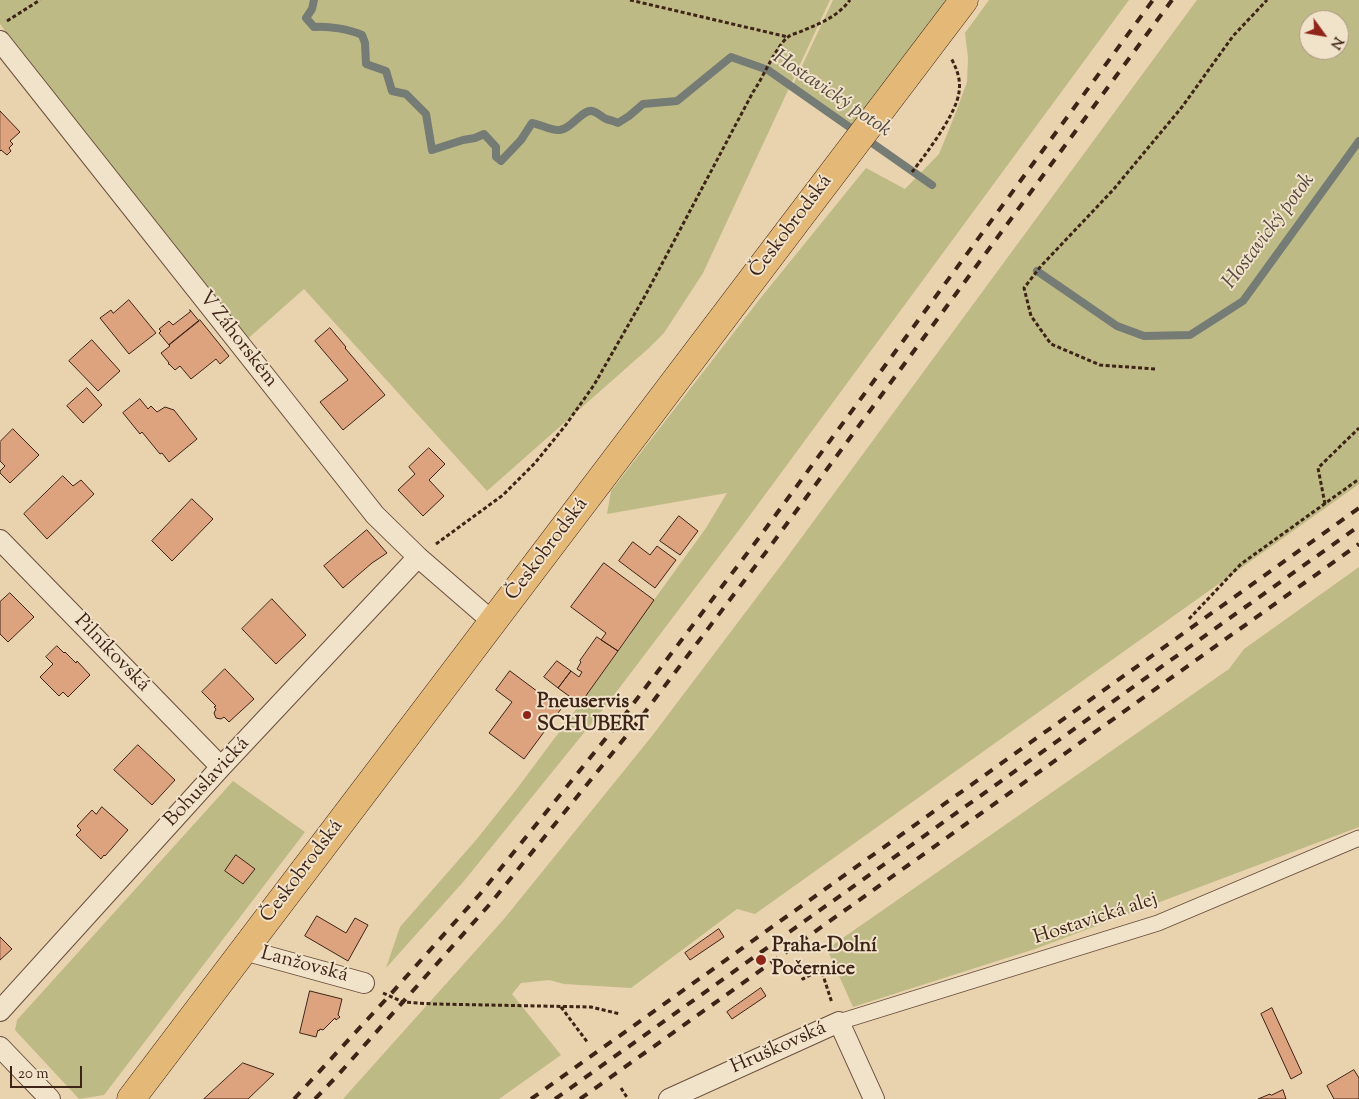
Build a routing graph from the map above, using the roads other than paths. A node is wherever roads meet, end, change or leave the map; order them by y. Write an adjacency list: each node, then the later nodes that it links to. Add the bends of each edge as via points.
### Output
1 (964, 0): 5 (main road, Českobrodská)
2 (0, 41): 4 (street, V Záhorském, via 375,515)
3 (0, 540): 6 (street, Pilníkovská)
4 (418, 557): 5 (street, V Záhorském); 6 (street, Bohuslavická)
5 (493, 622): 8 (main road, Českobrodská)
6 (221, 768): 10 (street, Bohuslavická)
7 (1359, 838): 11 (street, Hostavická alej, via 1158,923)
8 (244, 950): 9 (street, Lanžovská); 14 (main road, Českobrodská)
9 (364, 983)
10 (0, 1011)
11 (839, 1022): 15 (street, Hruškovská); 16 (street, Hruškovská)
12 (0, 1047): 13 (street)
13 (50, 1099)
14 (131, 1099)
15 (669, 1099)
16 (874, 1099)

